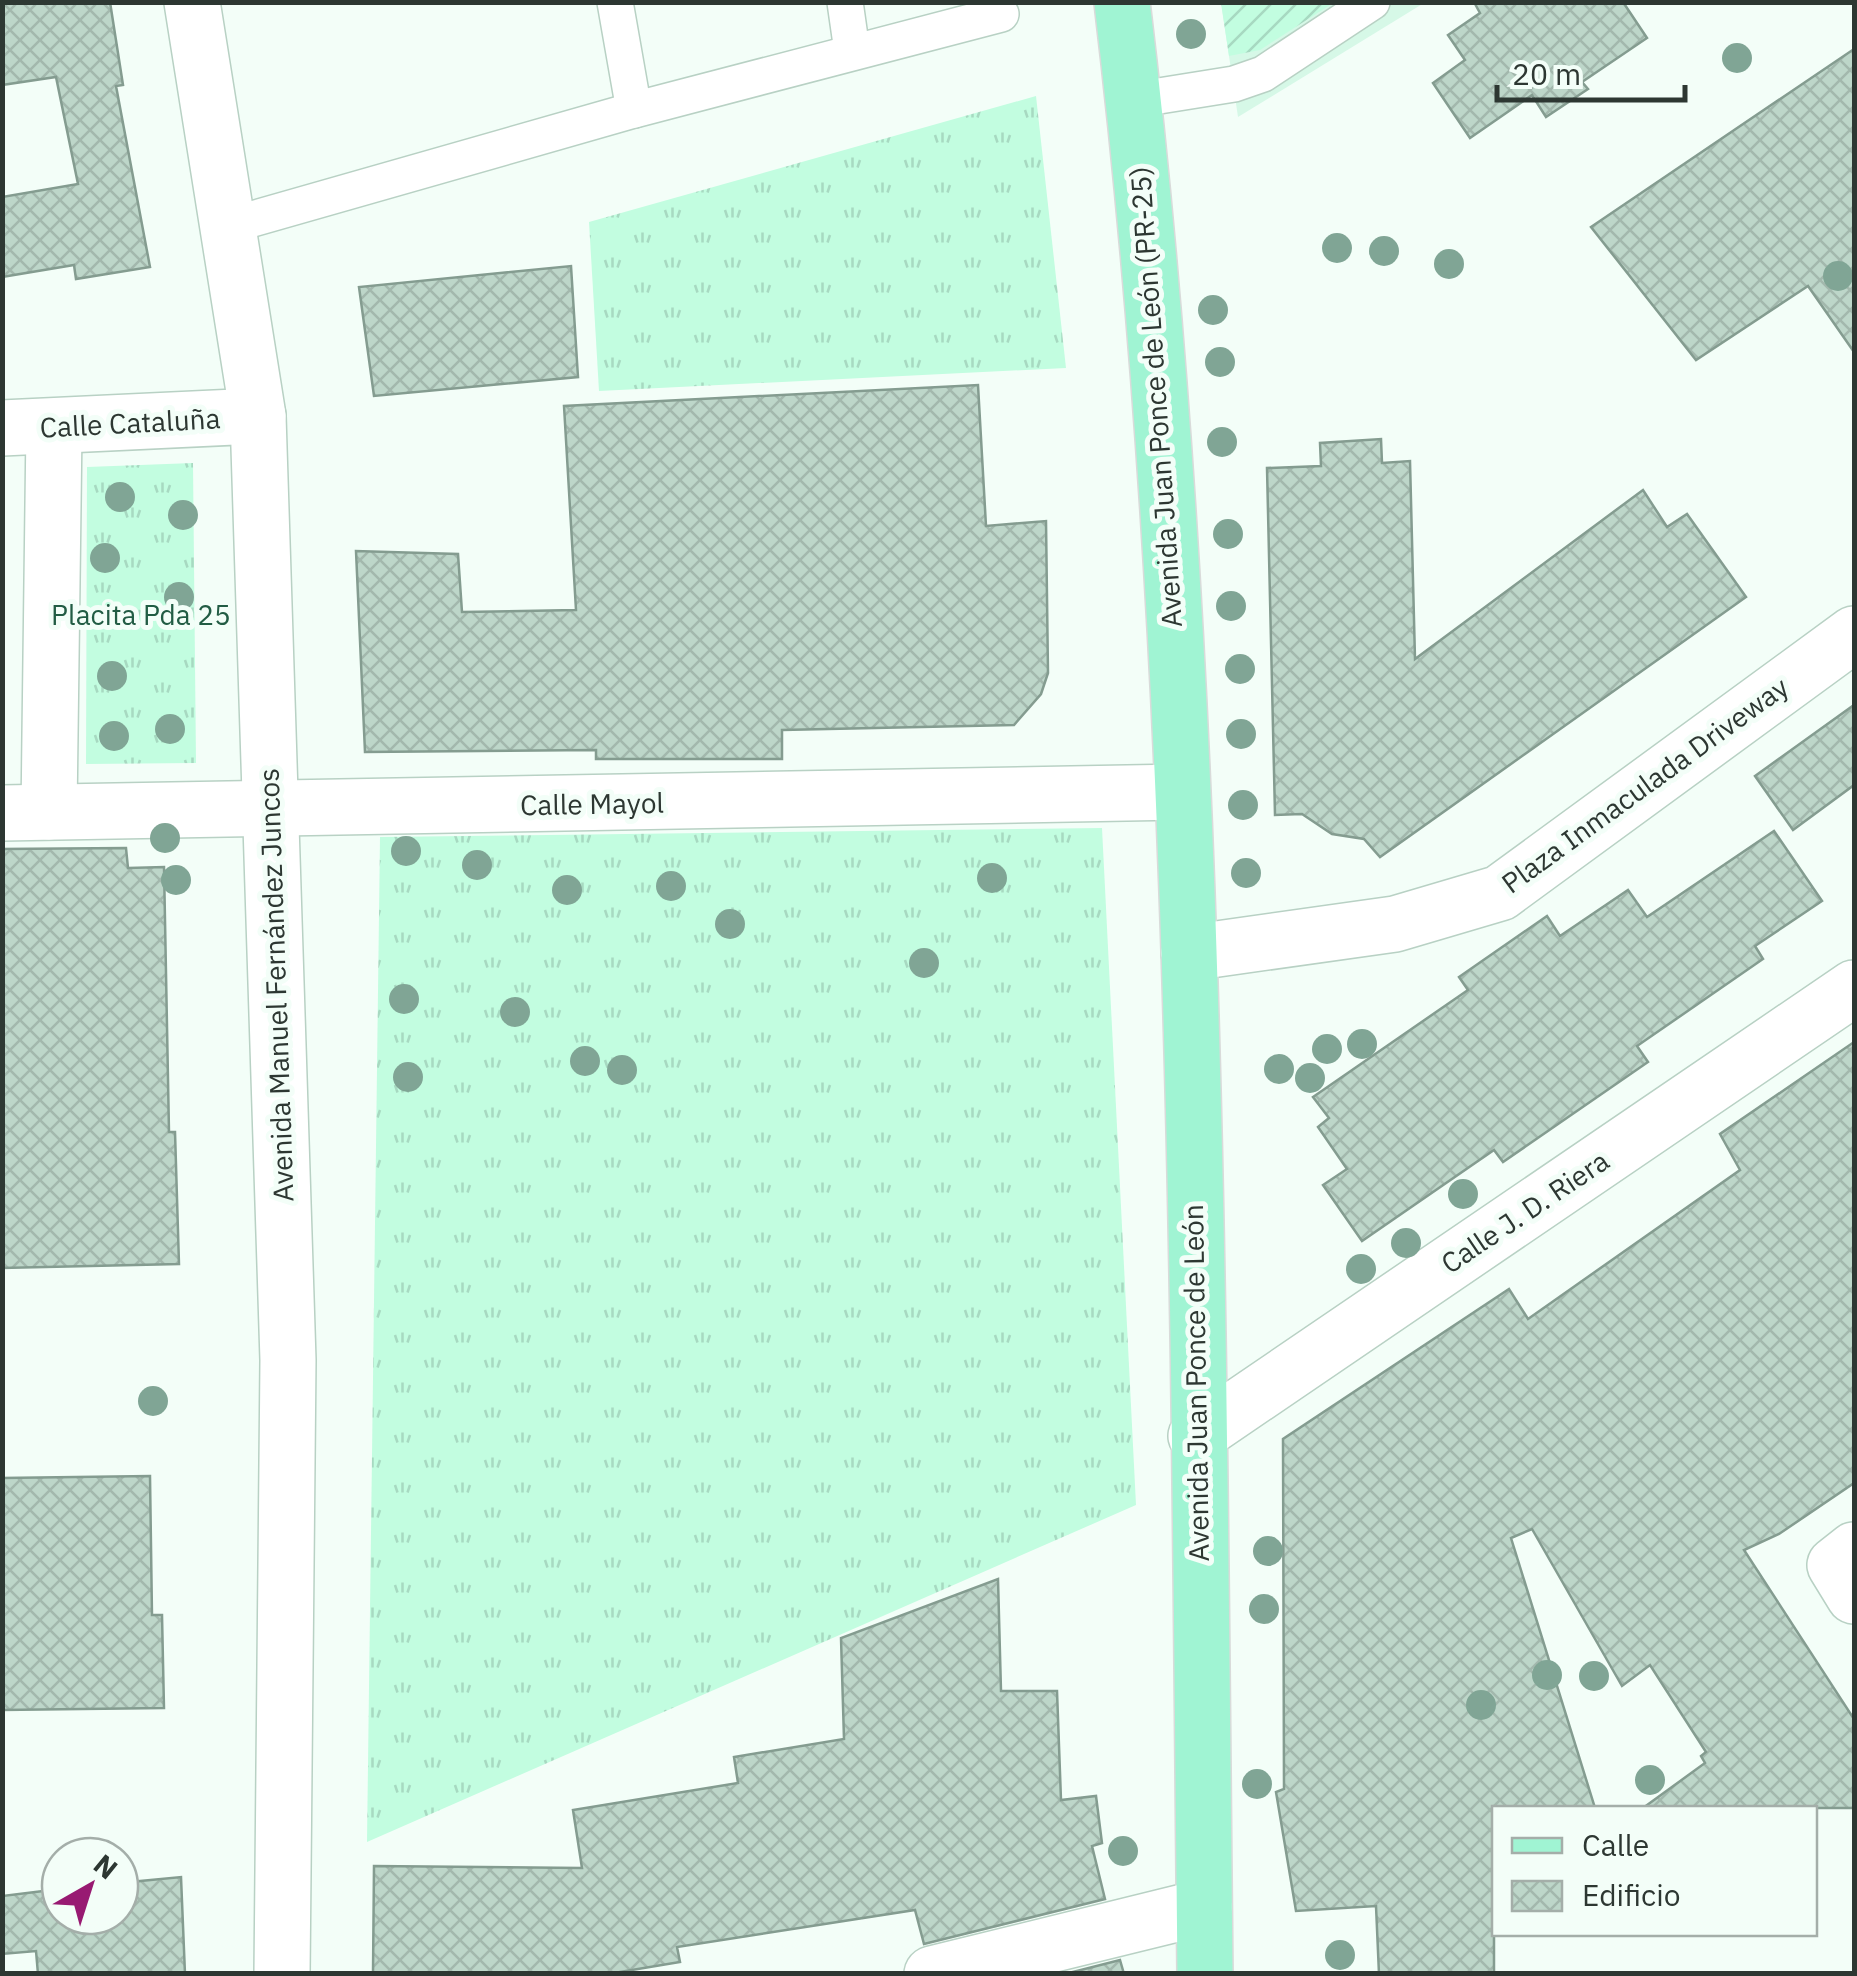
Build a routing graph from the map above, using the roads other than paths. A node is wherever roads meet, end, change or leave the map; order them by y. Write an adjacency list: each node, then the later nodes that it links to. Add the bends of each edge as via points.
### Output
1 (192, 2): 10 (street, Avenida Manuel Fernández Juncos)
2 (615, 2): 9 (lane)
3 (845, 2): 7 (lane)
4 (1122, 2): 8 (main road, Avenida Juan Ponce de León (PR-25))
5 (1372, 2): 8 (lane, via 1263,74)
6 (1001, 14): 7 (lane)
7 (852, 51): 9 (lane)
8 (1134, 100): 14 (main road, Avenida Juan Ponce de León (PR-25), via 1147,211)
9 (634, 110): 10 (lane)
10 (228, 226): 11 (street, Avenida Manuel Fernández Juncos)
11 (258, 416): 12 (street, Calle Cataluña); 15 (street, Avenida Manuel Fernández Juncos)
12 (28, 428): 16 (street)
13 (1854, 634): 17 (street, Plaza Inmaculada Driveway, via 1500,893 1395,924)
14 (1182, 792): 15 (street, Calle Mayol); 17 (main road, Avenida Juan Ponce de León)
15 (270, 810): 16 (street, Calle Mayol); 23 (street, Avenida Manuel Fernández Juncos, via 288,1360)
16 (26, 813)
17 (1189, 953): 19 (main road, Avenida Juan Ponce de León)
18 (1854, 988): 19 (street, Calle J. D. Riera)
19 (1196, 1436): 22 (main road, Avenida Juan Ponce de León)
20 (1854, 1550): 21 (street, via 1836,1565)
21 (1854, 1596)
22 (1204, 1907): 24 (street); 25 (main road, Avenida Juan Ponce de León)
23 (282, 1974)
24 (932, 1974)
25 (1205, 1974)

